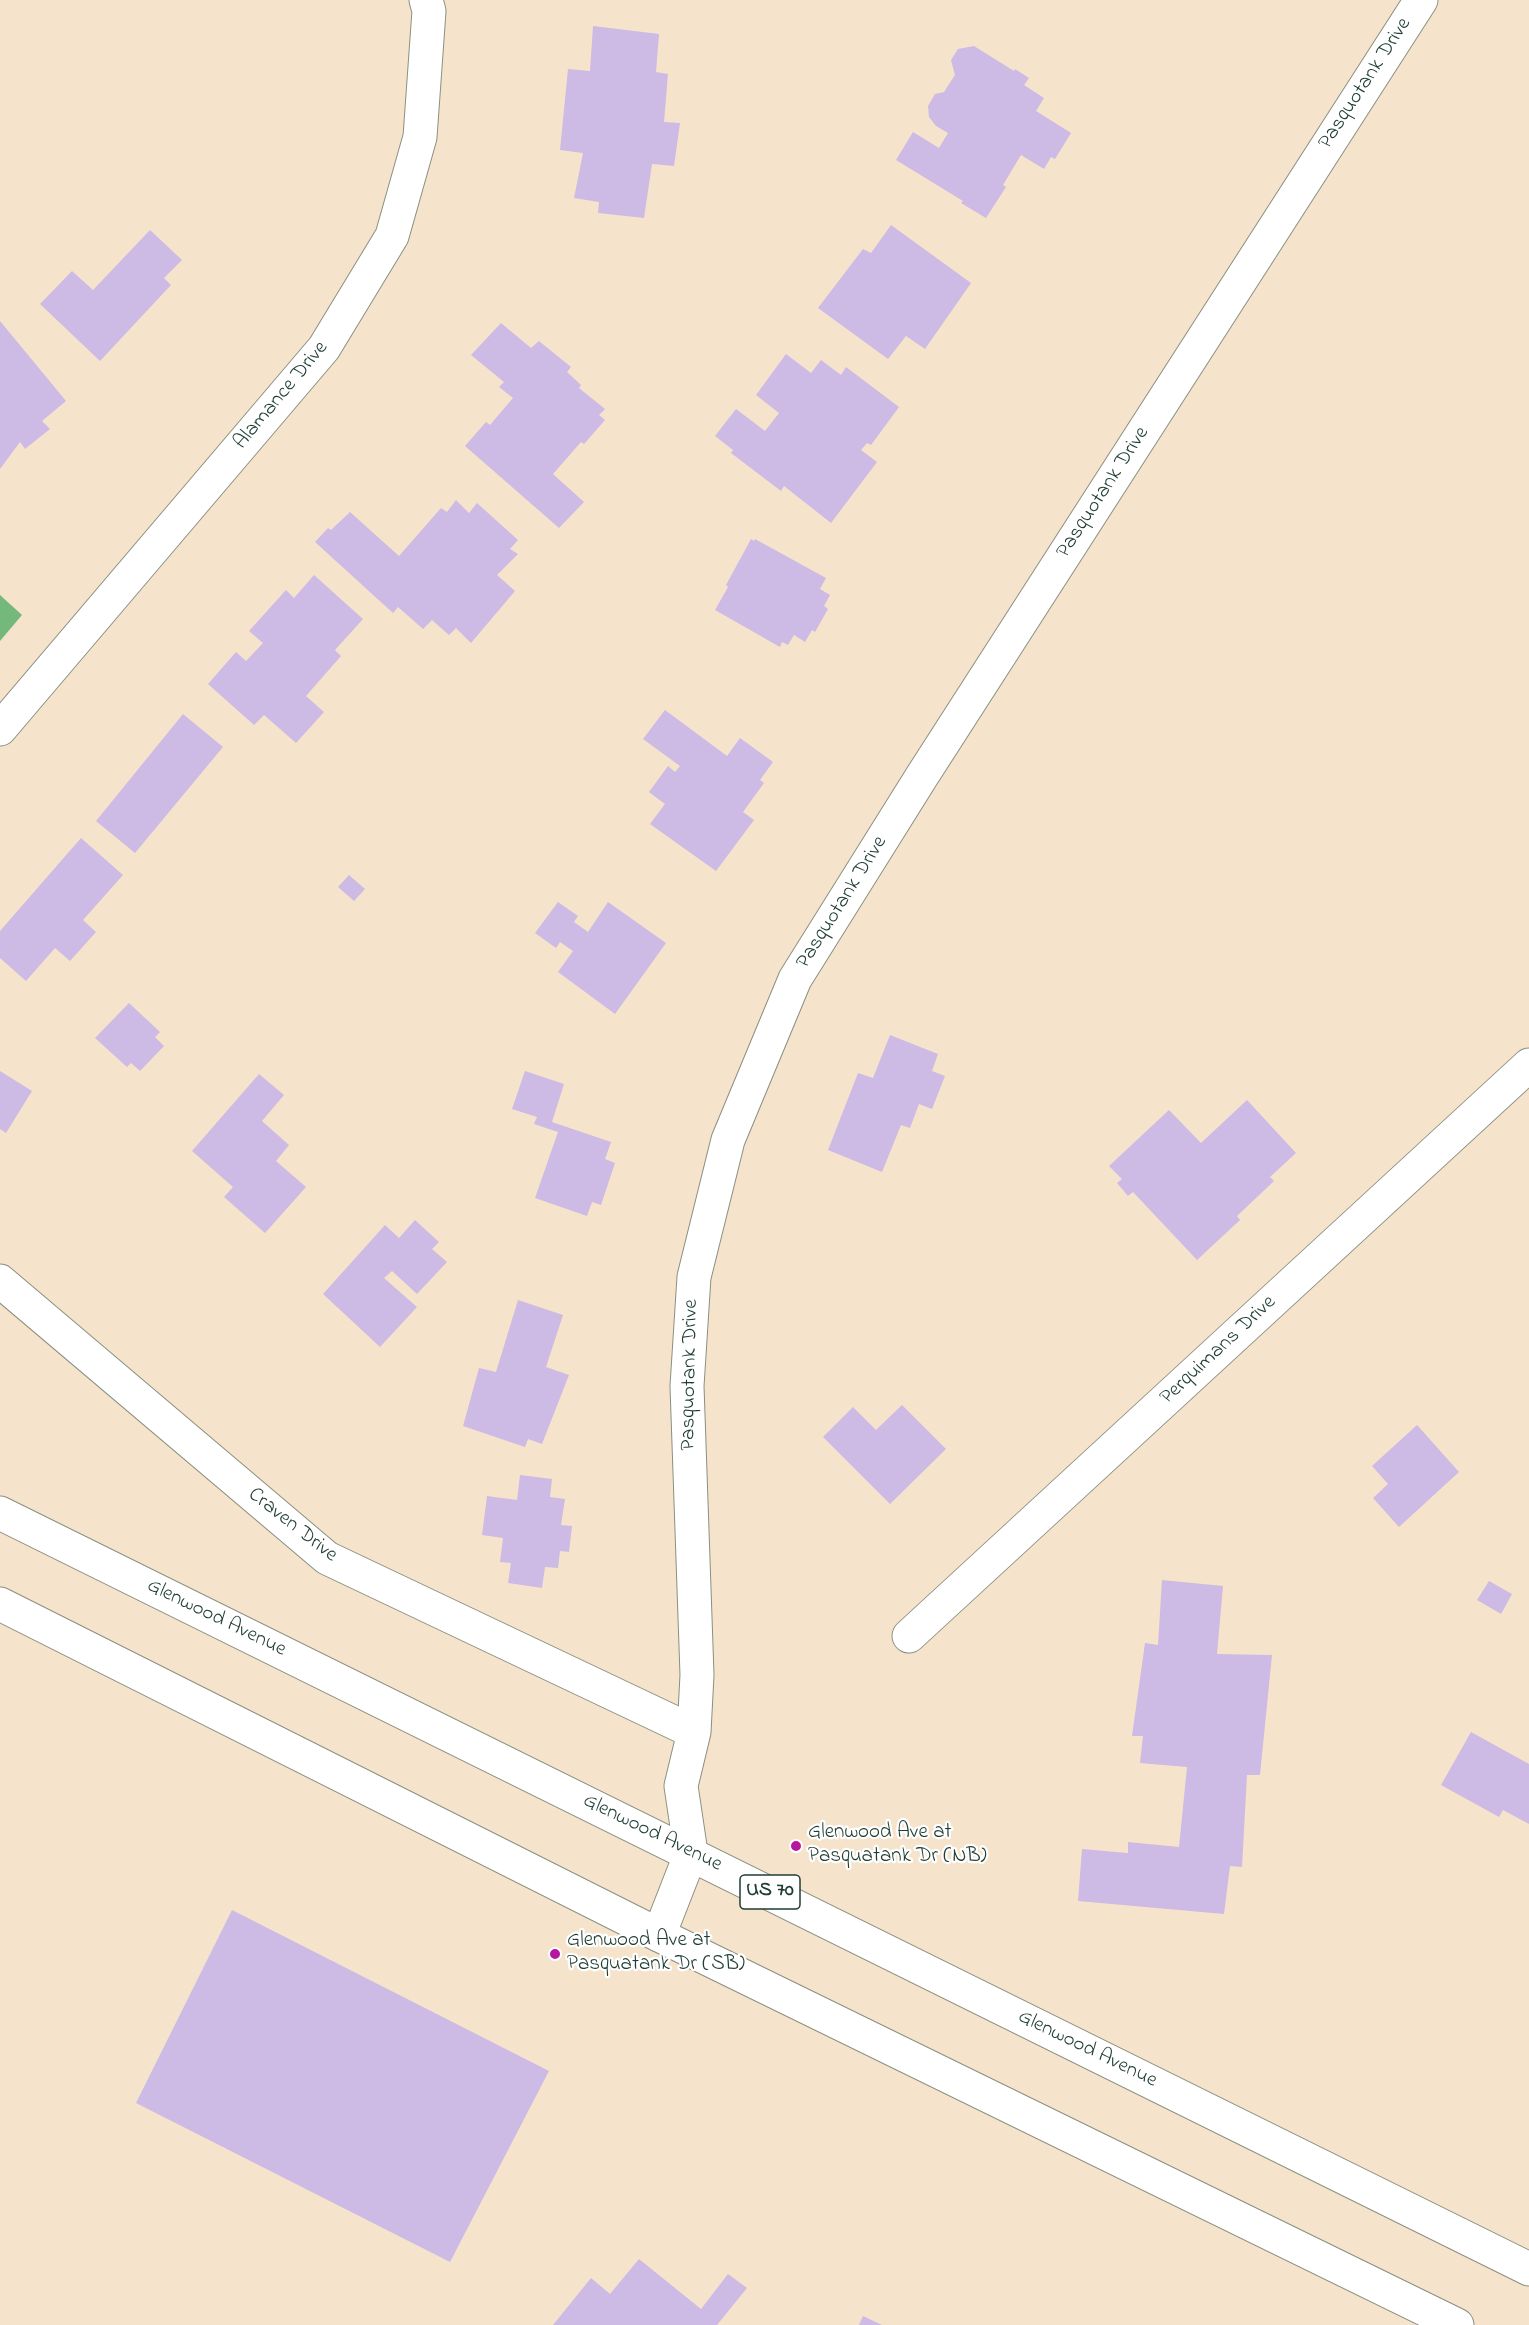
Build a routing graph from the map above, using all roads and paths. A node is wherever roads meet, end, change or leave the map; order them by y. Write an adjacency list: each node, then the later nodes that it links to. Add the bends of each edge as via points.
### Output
1 (426, 0): 3 (street, Alamance Drive, via 429,11 420,137 392,236 324,348)
2 (1421, 0): 9 (street, Pasquotank Drive, via 795,979 728,1140 694,1277 688,1375)
3 (0, 729)
4 (1529, 1065): 8 (street, Perquimans Drive)
5 (0, 1281): 9 (street, Craven Drive, via 327,1558)
6 (0, 1513): 10 (street, Glenwood Avenue / US 70)
7 (0, 1604): 11 (street)
8 (909, 1636)
9 (694, 1732): 10 (street, Pasquotank Drive, via 681,1786)
10 (691, 1853): 11 (street, Pasquotank Drive); 12 (street, Glenwood Avenue / US 70)
11 (659, 1935): 13 (street)
12 (1529, 2269)
13 (1457, 2325)

